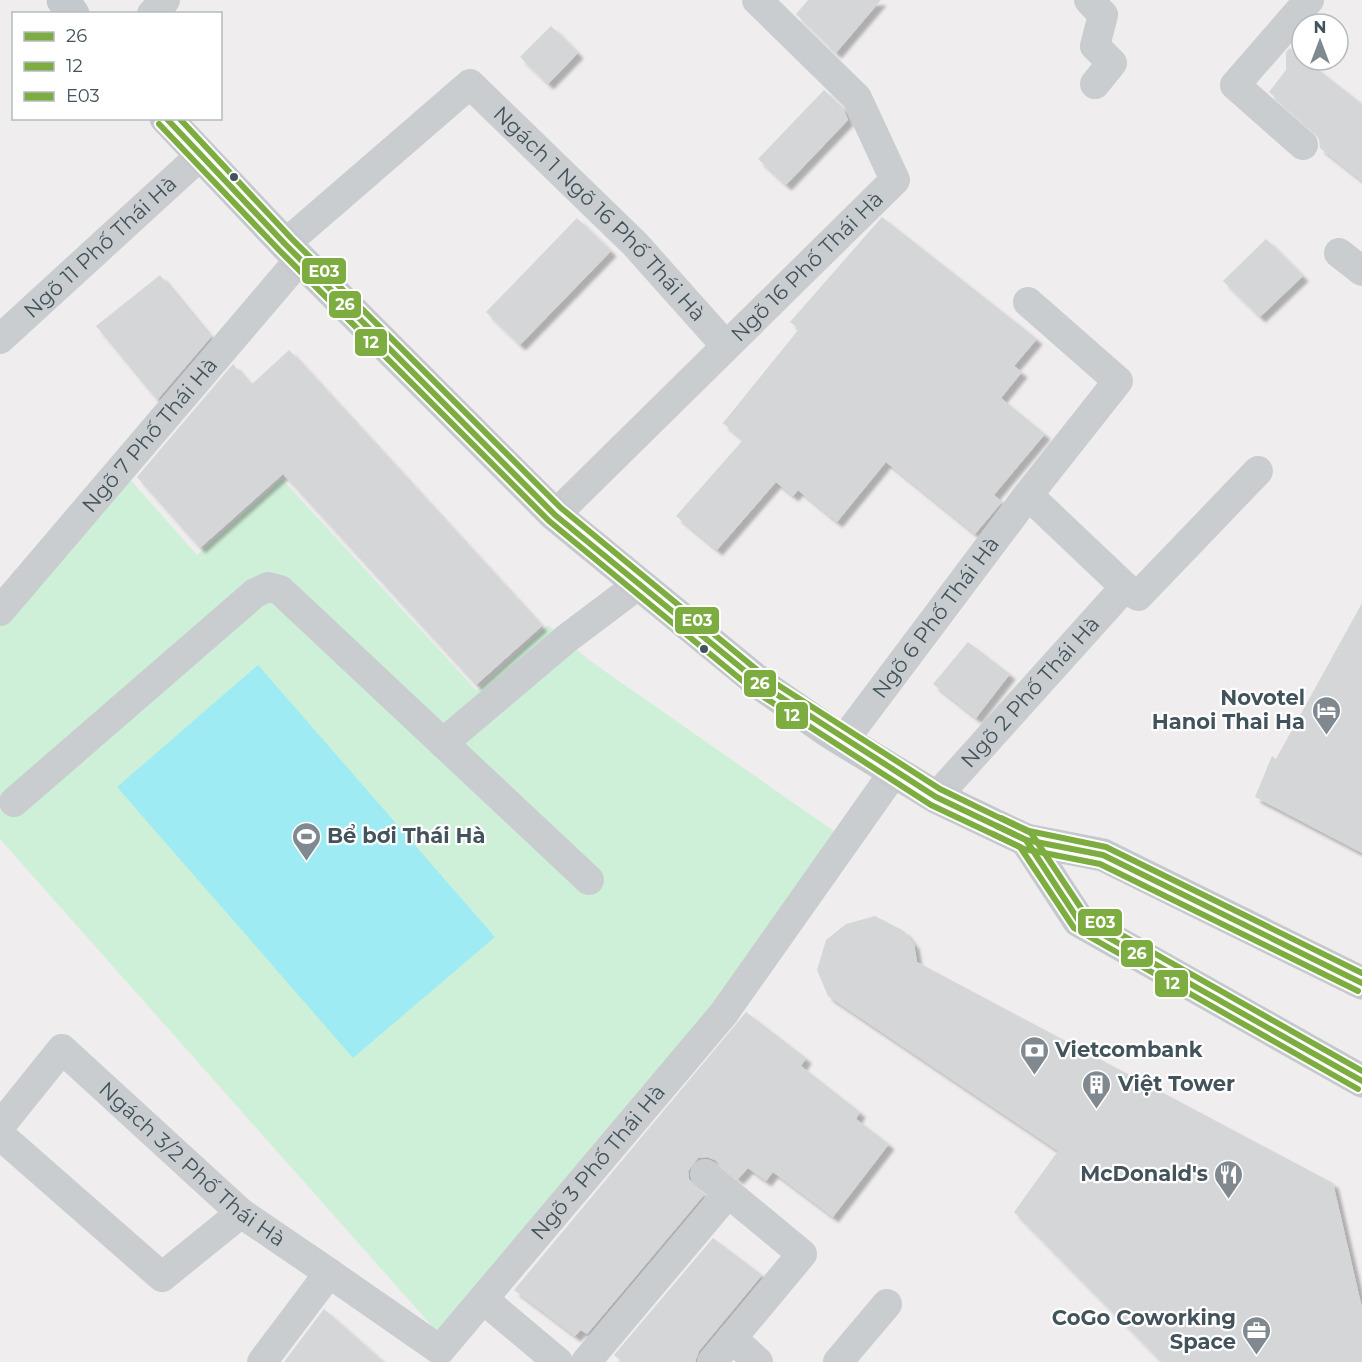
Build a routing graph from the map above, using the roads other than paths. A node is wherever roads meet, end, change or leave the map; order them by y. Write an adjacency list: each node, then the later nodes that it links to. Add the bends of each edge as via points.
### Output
1 (165, 0): 5 (lane)
2 (757, 0): 16 (lane, Ngõ 16 Phố Thái Hà, via 857,98 895,180)
3 (1309, 0): 9 (lane, via 1235,85)
4 (1104, 5): 7 (lane, via 1095,46 1112,63)
5 (154, 12)
6 (470, 84): 11 (lane, Ngõ 7 Phố Thái Hà); 16 (lane, Ngách 1 Ngõ 16 Phố Thái Hà, via 636,244)
7 (1095, 84)
8 (168, 120): 10 (main road)
9 (1304, 145)
10 (201, 155): 11 (main road); 15 (lane, Ngõ 11 Phố Thái Hà)
11 (293, 252): 19 (main road); 22 (lane, Ngõ 7 Phố Thái Hà)
12 (1339, 253): 13 (lane)
13 (1362, 271)
14 (1028, 302): 18 (lane, via 1118,381)
15 (0, 339)
16 (726, 346): 19 (lane, Ngõ 16 Phố Thái Hà)
17 (1258, 471): 21 (lane, via 1138,596)
18 (1028, 495): 21 (lane); 23 (lane, Ngõ 6 Phố Thái Hà)
19 (555, 515): 20 (main road)
20 (639, 584): 23 (main road, via 762,685); 24 (lane, via 566,639)
21 (1125, 586): 26 (lane, Ngõ 2 Phố Thái Hà)
22 (0, 611)
23 (843, 740): 25 (main road)
24 (443, 743): 27 (lane, via 280,590 268,587 255,593); 29 (lane)
25 (894, 772): 26 (main road); 38 (lane, Ngõ 3 Phố Thái Hà, via 724,1013)
26 (936, 797): 28 (main road)
27 (14, 802)
28 (1026, 840): 30 (main road, via 1103,855); 31 (main road, via 1079,921)
29 (589, 880)
30 (1362, 983)
31 (1362, 1081)
32 (0, 1125): 36 (lane, Ngách 3/2 Phố Thái Hà, via 62,1049)
33 (0, 1136): 36 (lane, via 162,1277)
34 (705, 1174): 35 (lane)
35 (728, 1193): 40 (lane, via 802,1254); 44 (lane)
36 (241, 1213): 37 (lane, Ngách 3/2 Phố Thái Hà)
37 (329, 1273): 41 (lane, Ngõ 3 Phố Thái Hà); 42 (lane)
38 (483, 1299): 41 (lane, Ngõ 3 Phố Thái Hà); 43 (lane)
39 (887, 1304): 47 (lane)
40 (732, 1338): 45 (lane); 46 (lane)
41 (444, 1356)
42 (262, 1362)
43 (558, 1362)
44 (585, 1362)
45 (712, 1362)
46 (758, 1362)
47 (838, 1362)

